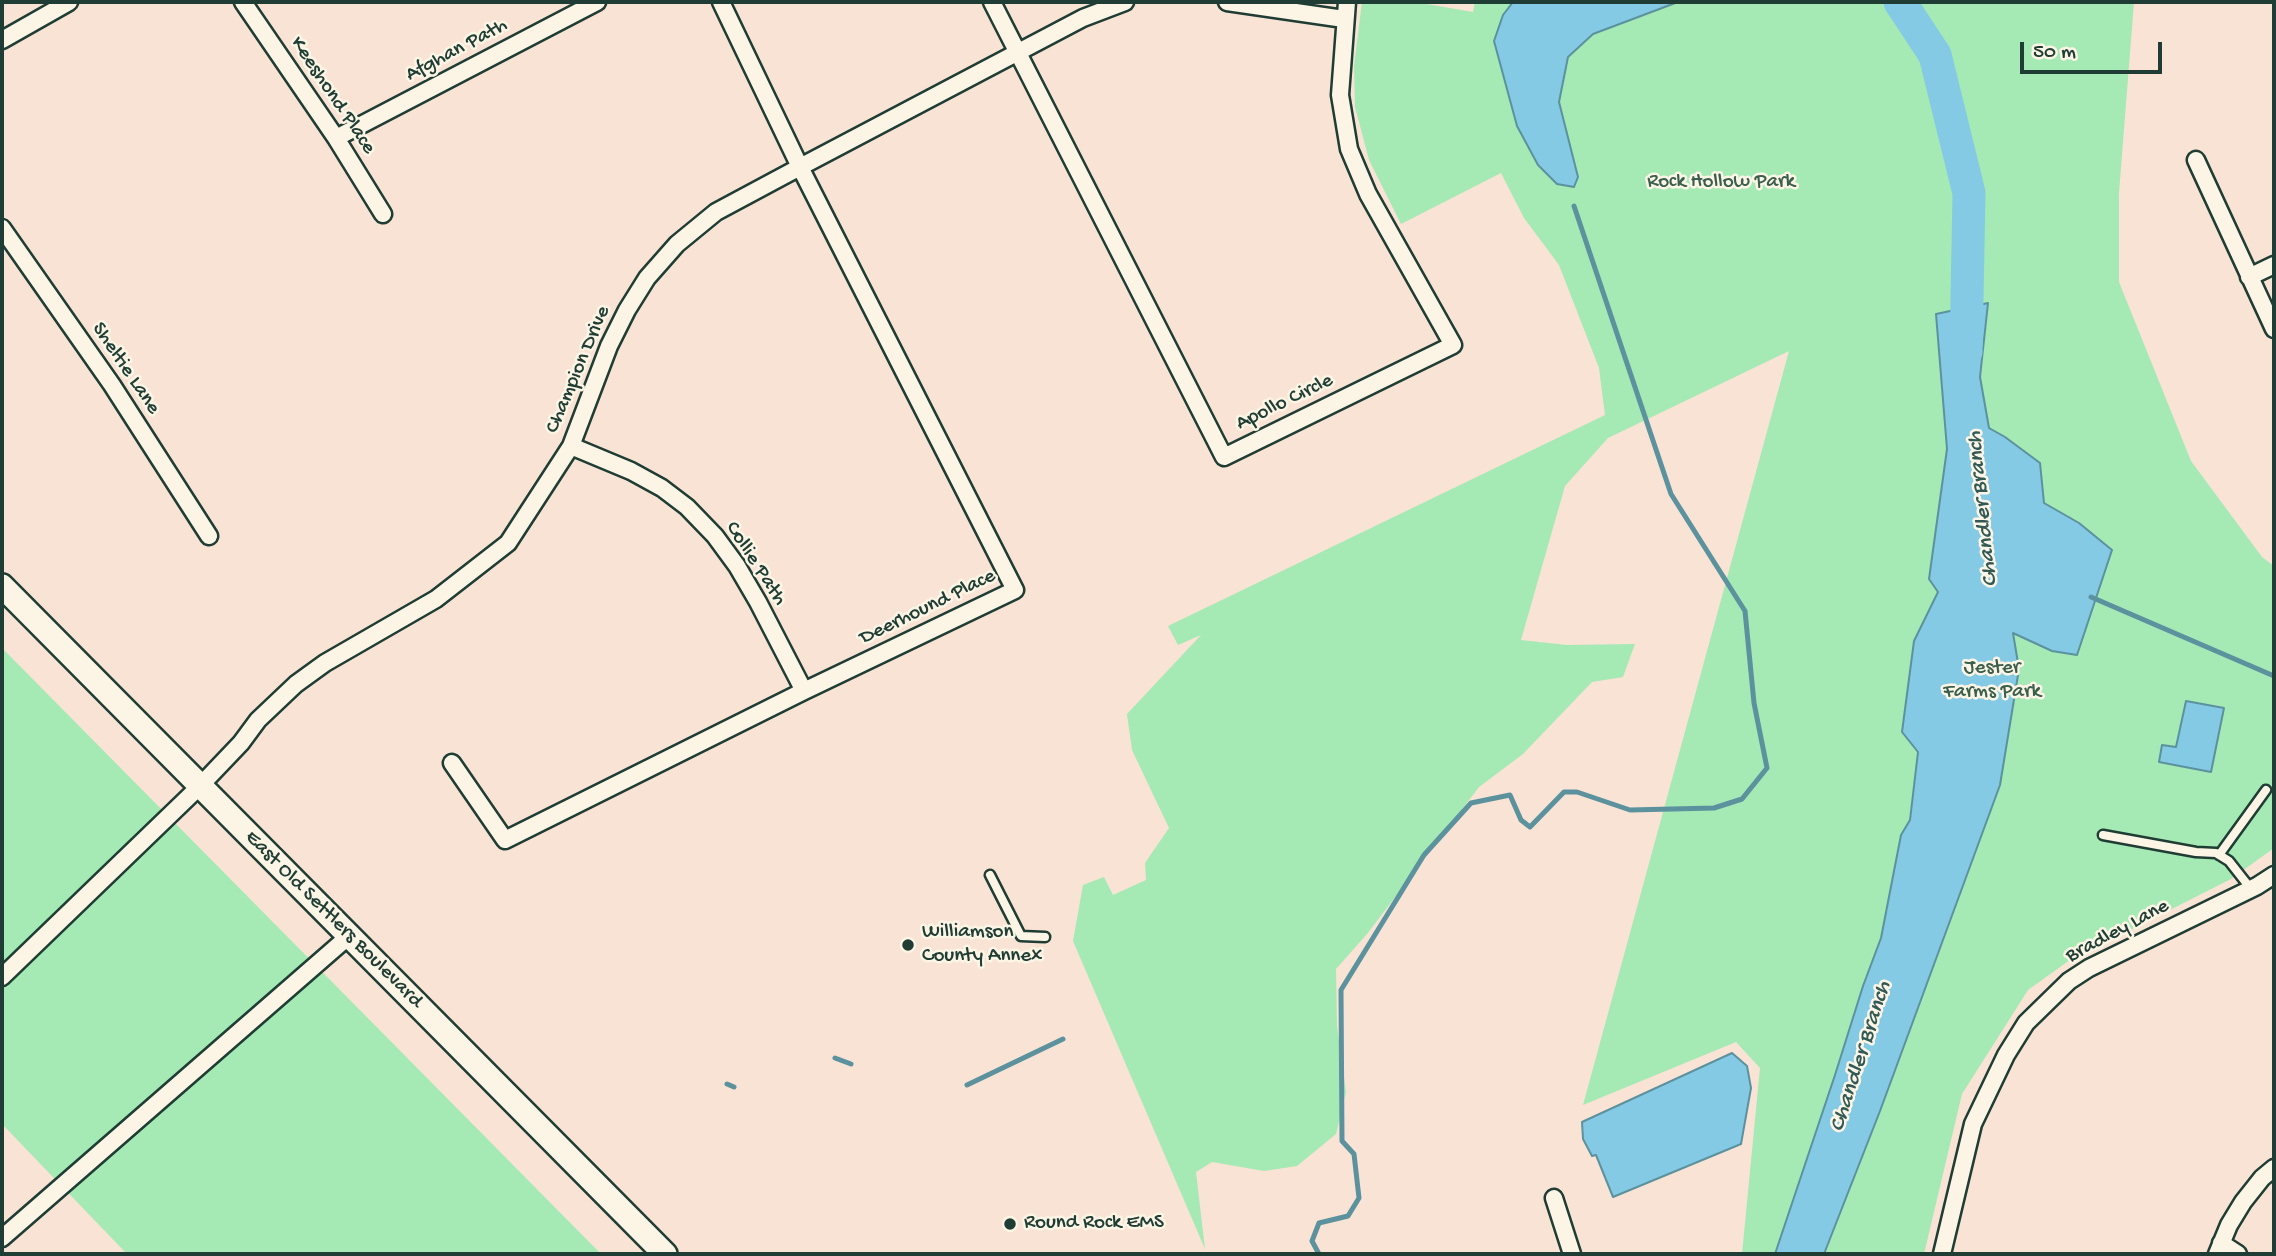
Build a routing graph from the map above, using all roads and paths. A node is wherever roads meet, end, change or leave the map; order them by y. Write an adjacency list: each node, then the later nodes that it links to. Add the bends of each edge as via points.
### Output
1 (69, 2): 10 (street)
2 (243, 2): 12 (street, Keeshond Place)
3 (597, 2): 12 (street, Afghan Path)
4 (721, 2): 14 (street, Deerhound Place)
5 (992, 2): 11 (street, Apollo Circle)
6 (1125, 2): 11 (street, Champion Drive)
7 (1227, 2): 9 (street)
8 (1347, 2): 9 (street, Apollo Circle)
9 (1344, 19): 11 (street, Apollo Circle, via 1340,95 1349,149 1367,194 1453,345 1224,457)
10 (2, 40)
11 (1018, 52): 14 (street, Champion Drive)
12 (336, 138): 15 (street, Keeshond Place)
13 (2196, 160): 18 (street)
14 (800, 167): 20 (street, Champion Drive, via 716,212 677,244 647,278 609,346); 23 (street, Deerhound Place, via 1015,590)
15 (383, 214)
16 (3, 231): 21 (street, Sheltie Lane, via 112,385)
17 (2274, 265): 18 (street)
18 (2249, 277): 19 (street)
19 (2274, 329)
20 (571, 446): 23 (street, Collie Path, via 662,488 715,536 758,602); 25 (street, Champion Drive, via 508,543 436,599 296,684)
21 (209, 536)
22 (2, 586): 25 (main road, East Old Settlers Boulevard)
23 (803, 691): 24 (street, Deerhound Place, via 505,841)
24 (452, 763)
25 (200, 786): 32 (main road, East Old Settlers Boulevard); 34 (street, Champion Drive)
26 (2266, 790): 28 (lane)
27 (2103, 835): 28 (lane)
28 (2220, 855): 31 (lane)
29 (990, 874): 33 (lane, via 1021,936)
30 (2274, 875): 31 (street, Bradley Lane)
31 (2251, 889): 41 (street, Bradley Lane, via 2089,968 2026,1023 1973,1124)
32 (349, 936): 37 (street); 39 (main road, East Old Settlers Boulevard)
33 (1045, 937)
34 (2, 977)
35 (2274, 1168): 38 (street, via 2243,1202)
36 (1554, 1198): 40 (street)
37 (2, 1238)
38 (2219, 1249): 42 (street)
39 (665, 1254)
40 (1572, 1254)
41 (1942, 1254)
42 (2238, 1254)

